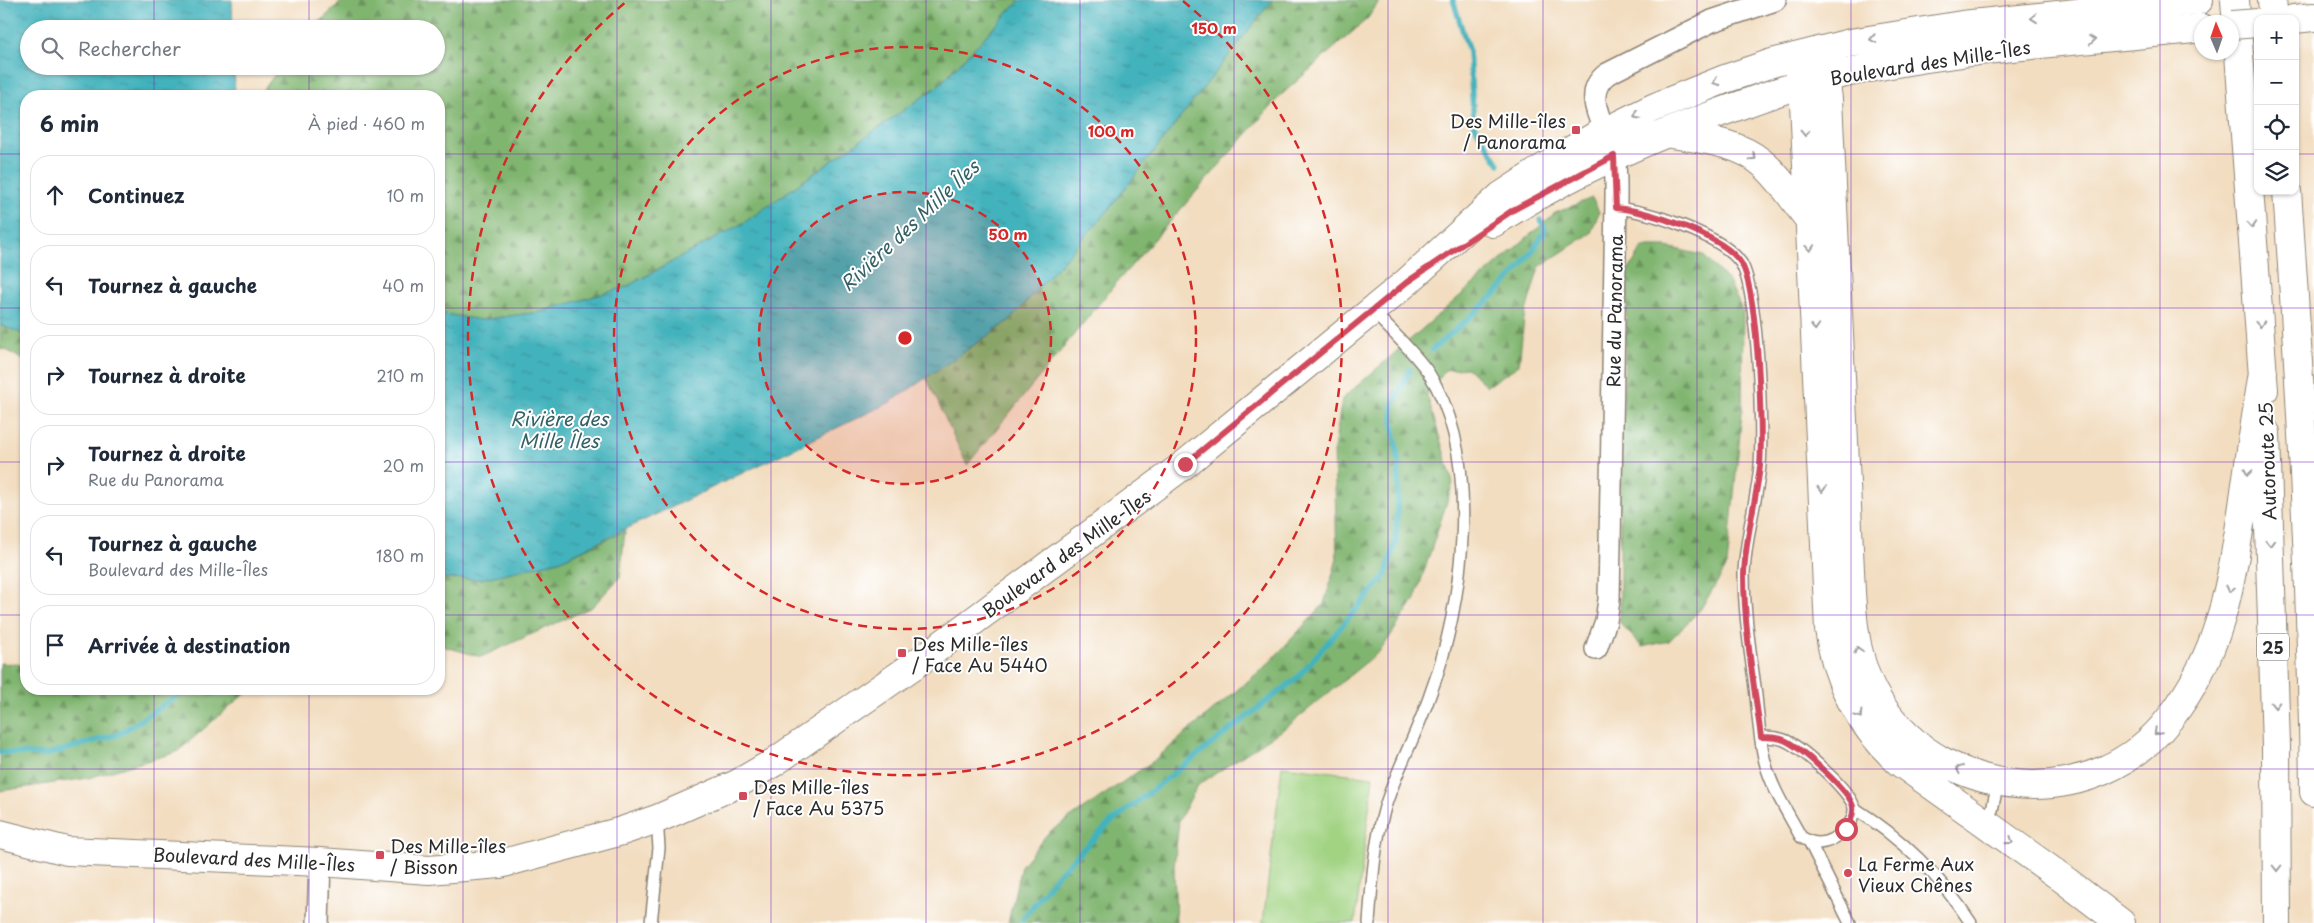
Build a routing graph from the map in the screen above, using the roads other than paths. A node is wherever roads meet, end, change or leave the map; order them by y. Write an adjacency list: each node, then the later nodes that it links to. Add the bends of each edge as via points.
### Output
1 (1775, 0): 14 (street, Rue du Panorama, via 1712,22 1607,74 1597,84 1594,101)
2 (2234, 0): 21 (main road, Autoroute 25 / 25, one-way to 21)
3 (2272, 0): 5 (main road)
4 (2193, 1): 11 (main road, Boulevard des Mille-Îles, one-way to 11, via 1928,30)
5 (2274, 15)
6 (2314, 17): 7 (main road)
7 (2299, 18)
8 (2254, 22): 9 (main road, bridge)
9 (2239, 24)
10 (2194, 29): 12 (main road, Boulevard des Mille-Îles, one-way to 10, via 1920,60)
11 (1808, 54): 12 (main road); 14 (main road, Boulevard des Mille-Îles, one-way to 14, via 1765,65 1653,108)
12 (1814, 81): 13 (main road, Boulevard des Mille-Îles); 17 (main road, one-way to 17); 24 (main road, one-way to 12, via 1953,767 1905,734 1872,687 1855,639)
13 (1667, 132): 14 (main road, Boulevard des Mille-Îles); 17 (main road, one-way to 17, via 1723,144 1747,153 1770,170)
14 (1610, 144): 16 (street, Rue du Panorama); 19 (main road, Boulevard des Mille-Îles, via 1407,282)
15 (2287, 195): 18 (main road, Autoroute 25 / 25)
16 (1616, 208): 22 (street, Rue du Panorama, via 1608,600 1606,621); 23 (lane, via 1642,212 1722,244 1741,264 1750,286 1760,466 1744,574)
17 (1808, 218): 28 (main road, one-way to 28, via 1829,622 1835,660 1853,706 1884,747 1935,789)
18 (2294, 297): 20 (main road); 25 (main road, Autoroute 25 / 25, via 2306,514)
19 (1372, 311): 27 (main road, Boulevard des Mille-Îles, via 1185,464 844,715 748,777); 34 (lane, via 1413,354 1437,389 1454,432 1462,495 1458,574 1450,626 1430,695 1386,806 1375,858)
20 (2314, 352)
21 (2263, 372): 24 (main road, one-way to 24, via 2232,577 2219,627 2192,686 2161,729 2136,751 2110,766 2085,777 2043,786); 38 (main road, Autoroute 25 / 25, one-way to 38, via 2276,746)
22 (1596, 649)
23 (1761, 737): 26 (lane, via 1782,739 1792,744 1835,781 1850,797); 30 (lane, via 1775,788 1801,837)
24 (1998, 782): 28 (lane, via 1992,810)
25 (2314, 792)
26 (1854, 808): 30 (lane, via 1852,820 1840,834 1819,843); 36 (lane, via 1878,823 1938,879)
27 (657, 819): 31 (main road, Boulevard des Mille-Îles, via 500,864 429,870); 33 (lane, via 658,848)
28 (1985, 823): 37 (main road, one-way to 37)
29 (0, 834): 31 (main road, Boulevard des Mille-Îles, via 67,851)
30 (1809, 841): 35 (lane)
31 (320, 862): 32 (street)
32 (318, 923)
33 (651, 923)
34 (1368, 923)
35 (1850, 923)
36 (1971, 923)
37 (2121, 923)
38 (2277, 923)

